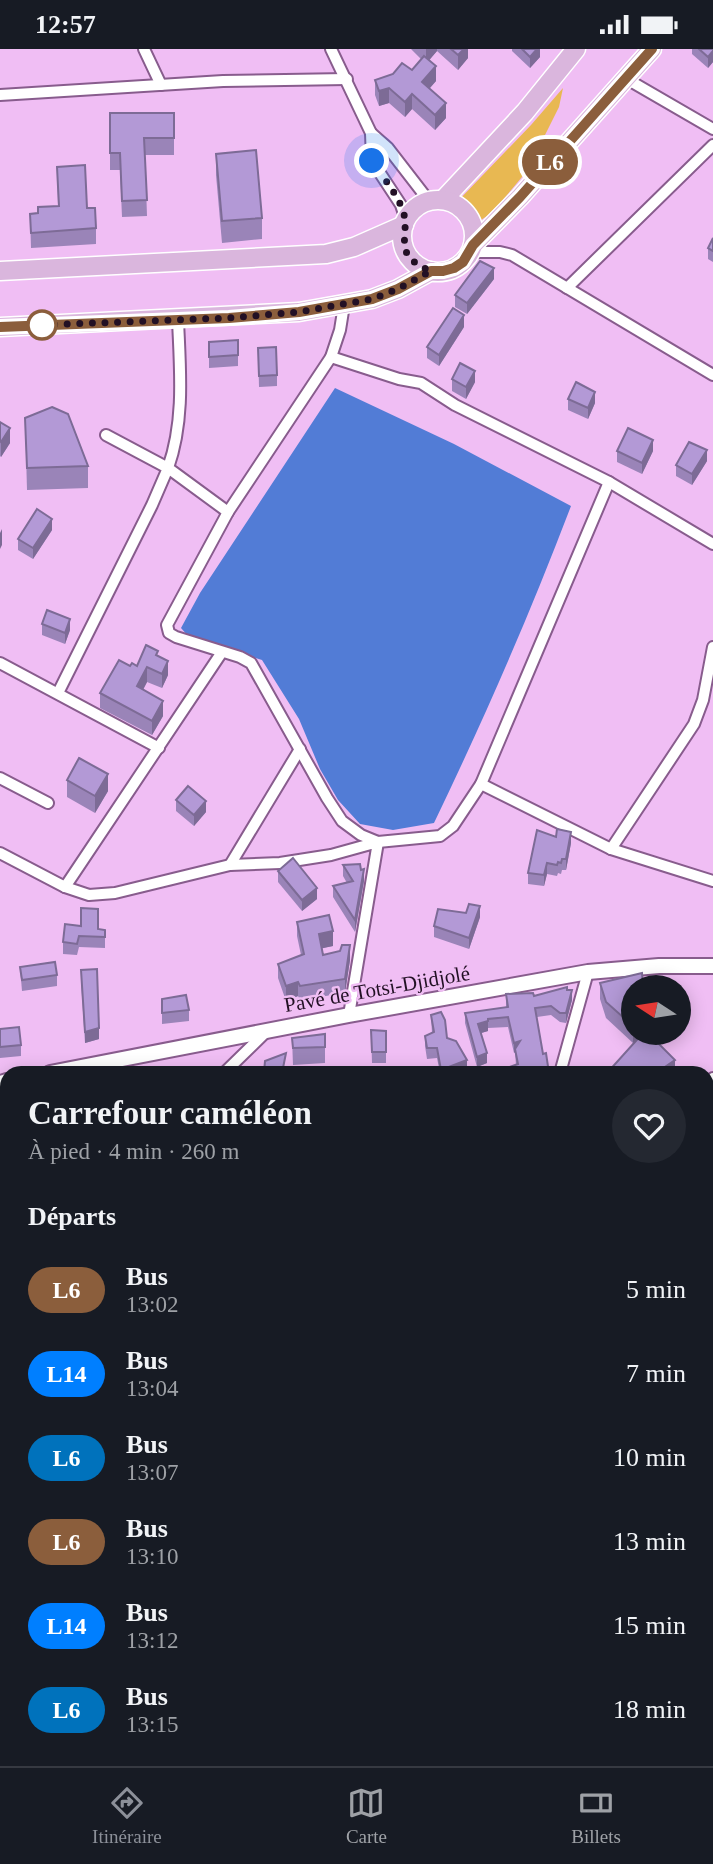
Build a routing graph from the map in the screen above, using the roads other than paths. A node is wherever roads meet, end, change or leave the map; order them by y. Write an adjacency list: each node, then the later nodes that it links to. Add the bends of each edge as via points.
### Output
1 (144, 49): 7 (street)
2 (576, 49): 12 (main road, via 525,112)
3 (652, 49): 5 (main road)
4 (335, 51): 6 (street)
5 (625, 78): 9 (street); 14 (main road)
6 (347, 79): 7 (street); 10 (street)
7 (161, 85): 8 (street)
8 (0, 95)
9 (713, 129)
10 (371, 133): 12 (street); 13 (street, via 372,161 401,205)
11 (713, 145): 17 (street)
12 (436, 200): 13 (main road, via 420,205); 14 (main road, via 466,212 474,233)
13 (405, 223): 15 (main road, via 354,247 326,254); 16 (main road, via 405,249 420,267)
14 (472, 249): 16 (main road, via 454,268); 17 (street, via 512,255)
15 (0, 271)
16 (431, 271): 18 (main road, via 398,289)
17 (567, 288): 22 (street)
18 (344, 305): 19 (main road); 21 (street)
19 (178, 320): 20 (main road); 24 (street, via 180,396 177,437)
20 (0, 327)
21 (331, 357): 25 (street, via 421,383 455,405); 26 (street)
22 (713, 375)
23 (106, 435): 24 (street)
24 (168, 468): 26 (street); 31 (street)
25 (609, 482): 27 (street); 35 (street)
26 (228, 512): 29 (street, via 167,625 176,637)
27 (713, 544)
28 (713, 647): 38 (street, via 694,724)
29 (222, 652): 32 (street); 33 (street, via 251,663)
30 (0, 663): 31 (street)
31 (58, 693): 32 (street)
32 (159, 748): 42 (street)
33 (300, 749): 37 (street, via 342,821); 40 (street)
34 (0, 778): 36 (street)
35 (481, 784): 37 (street, via 453,826 440,836); 38 (street)
36 (48, 803)
37 (379, 842): 40 (street, via 293,861); 45 (street)
38 (611, 849): 41 (street)
39 (0, 853): 42 (street)
40 (230, 865): 42 (street, via 115,893 89,895)
41 (713, 881)
42 (65, 887)
43 (713, 966): 44 (street, Pavé de Totsi-Djidjolé, via 659,965)
44 (588, 972): 45 (street, Pavé de Totsi-Djidjolé); 49 (street)
45 (349, 1015): 46 (street, Pavé de Totsi-Djidjolé)
46 (267, 1031): 47 (street, Pavé de Totsi-Djidjolé); 48 (street)
47 (93, 1066)
48 (232, 1066)
49 (562, 1066)

